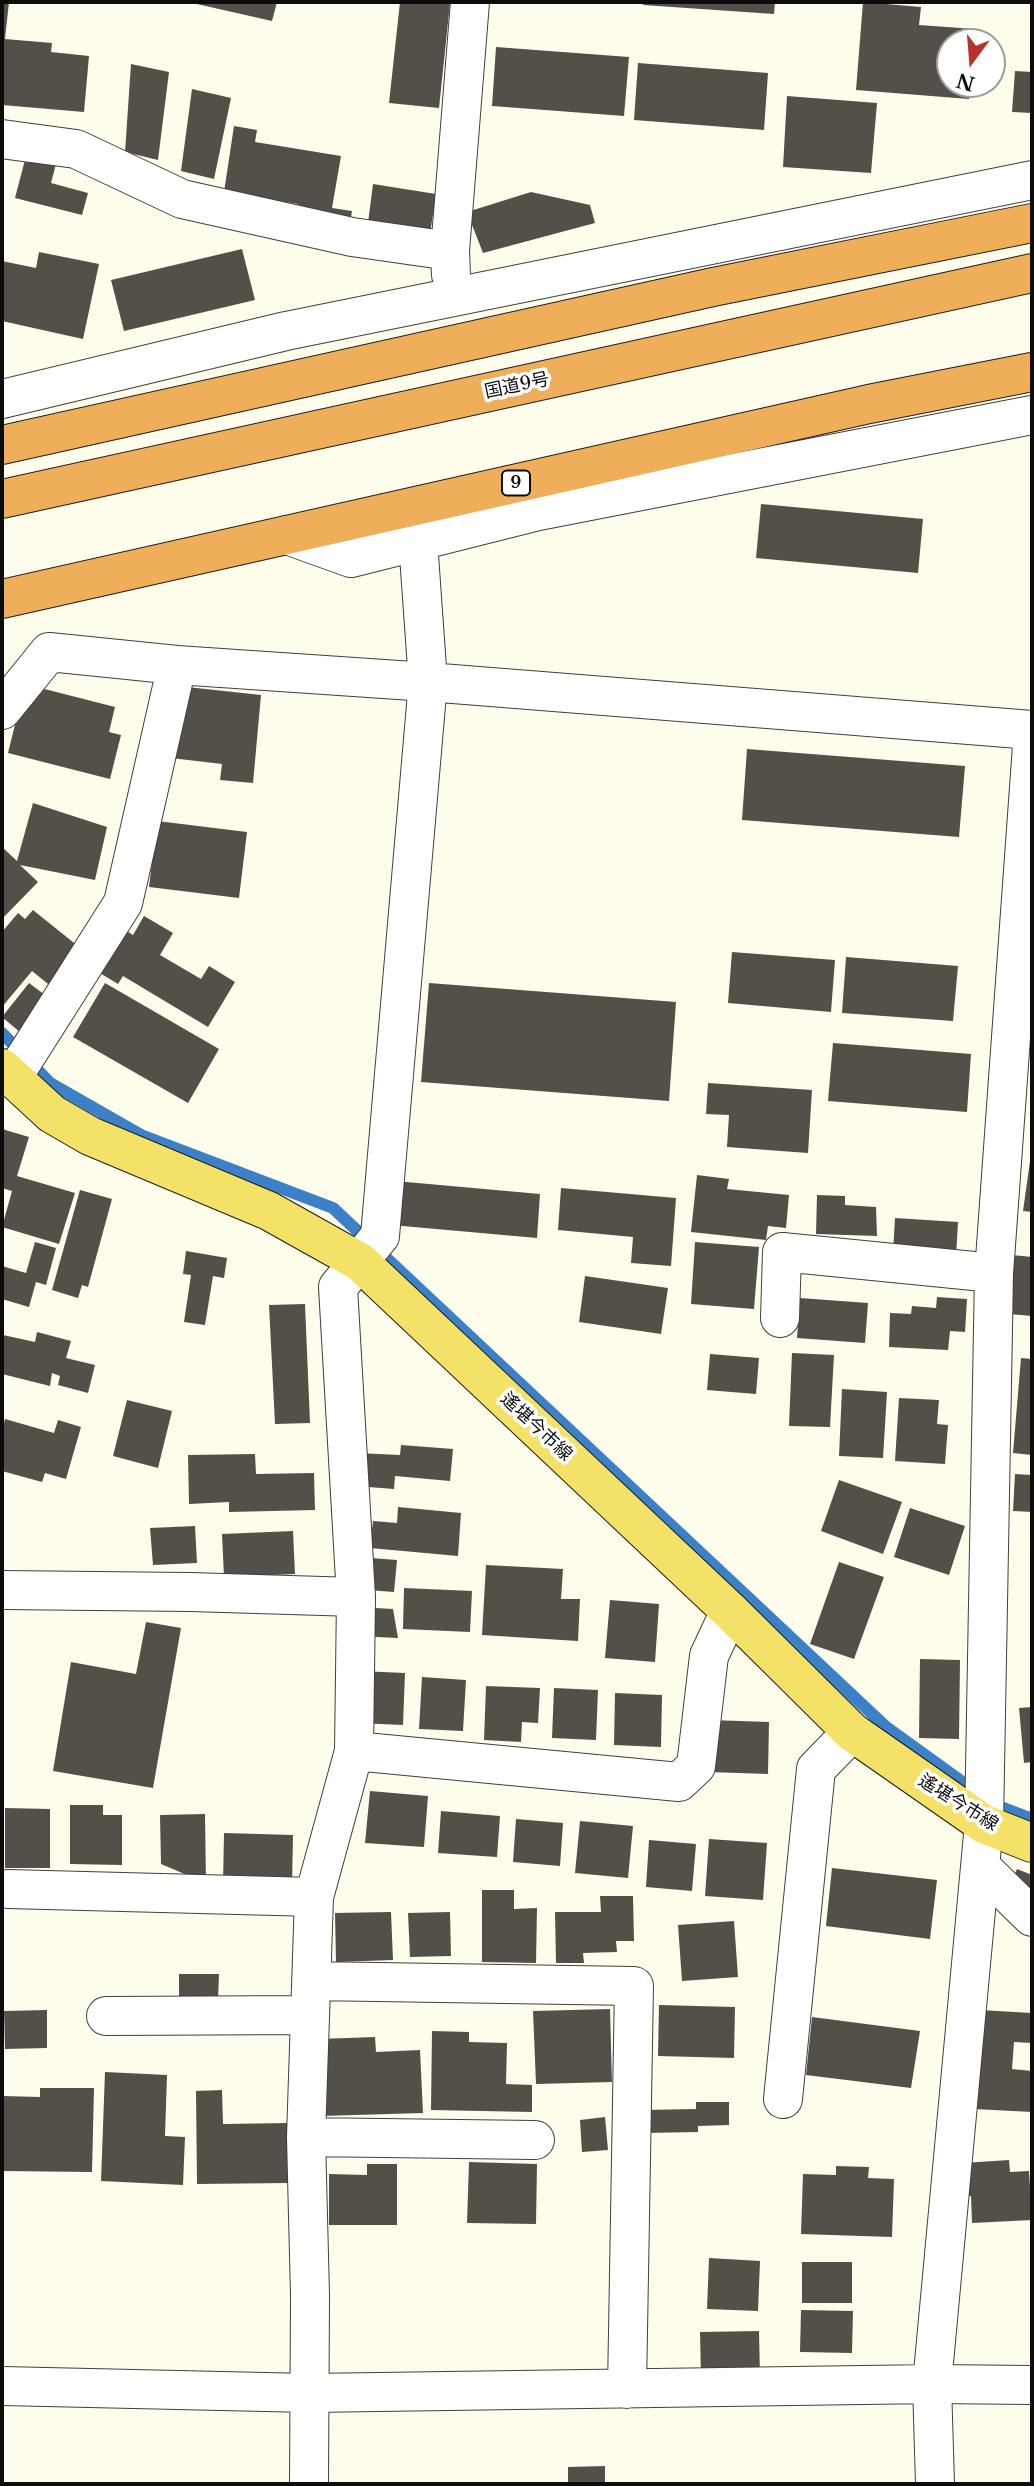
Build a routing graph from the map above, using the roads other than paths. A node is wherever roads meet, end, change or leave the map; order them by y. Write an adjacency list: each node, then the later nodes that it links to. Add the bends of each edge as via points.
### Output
1 (470, 2): 6 (street)
2 (2, 139): 6 (street, via 76,149 182,199 352,237)
3 (1032, 180): 5 (street)
4 (1032, 223): 8 (highway)
5 (764, 233): 8 (street); 9 (street)
6 (450, 251): 9 (street)
7 (1032, 273): 18 (highway, 国道9号)
8 (713, 286): 12 (highway)
9 (453, 296): 10 (street)
10 (286, 331): 12 (street); 13 (street)
11 (1032, 372): 14 (highway, 9)
12 (220, 398): 16 (highway)
13 (2, 399)
14 (869, 404): 17 (street); 19 (highway, 9)
15 (1032, 415): 17 (street)
16 (2, 445)
17 (802, 461): 20 (street, via 538,511)
18 (18, 495)
19 (287, 535): 20 (street, via 351,558); 21 (highway, 9)
20 (418, 541): 23 (street)
21 (2, 599)
22 (177, 665): 23 (street); 24 (street, via 49,652); 28 (street, via 123,904)
23 (428, 682): 25 (street); 29 (street, via 380,1236)
24 (2, 710)
25 (1032, 730)
26 (1032, 746): 27 (street)
27 (1027, 875): 30 (street)
28 (7, 1073): 29 (main road, 遙堪今市線, via 52,1114 90,1136 269,1211)
29 (360, 1262): 33 (street, via 338,1287); 34 (main road, 遙堪今市線)
30 (994, 1273): 31 (street, via 782,1251); 37 (street)
31 (780, 1318)
32 (2, 1590): 33 (street)
33 (356, 1597): 36 (street)
34 (730, 1611): 35 (main road, 遙堪今市線); 36 (street, via 709,1656 696,1766 679,1782)
35 (852, 1732): 37 (main road, 遙堪今市線); 45 (street, via 816,1769)
36 (354, 1751): 41 (street)
37 (984, 1824): 38 (main road, 遙堪今市線); 39 (street)
38 (1032, 1843)
39 (980, 1866): 42 (street); 48 (street)
40 (8, 1889): 41 (street)
41 (314, 1897): 43 (street)
42 (1032, 1917)
43 (311, 1998): 44 (street); 46 (street); 51 (street, via 634,1986)
44 (106, 2017)
45 (783, 2098)
46 (306, 2137): 47 (street); 52 (street)
47 (535, 2140)
48 (932, 2384): 49 (street); 51 (street); 54 (street)
49 (1032, 2385)
50 (2, 2386): 52 (street)
51 (627, 2389): 52 (street)
52 (309, 2393): 53 (street)
53 (309, 2484)
54 (935, 2484)

